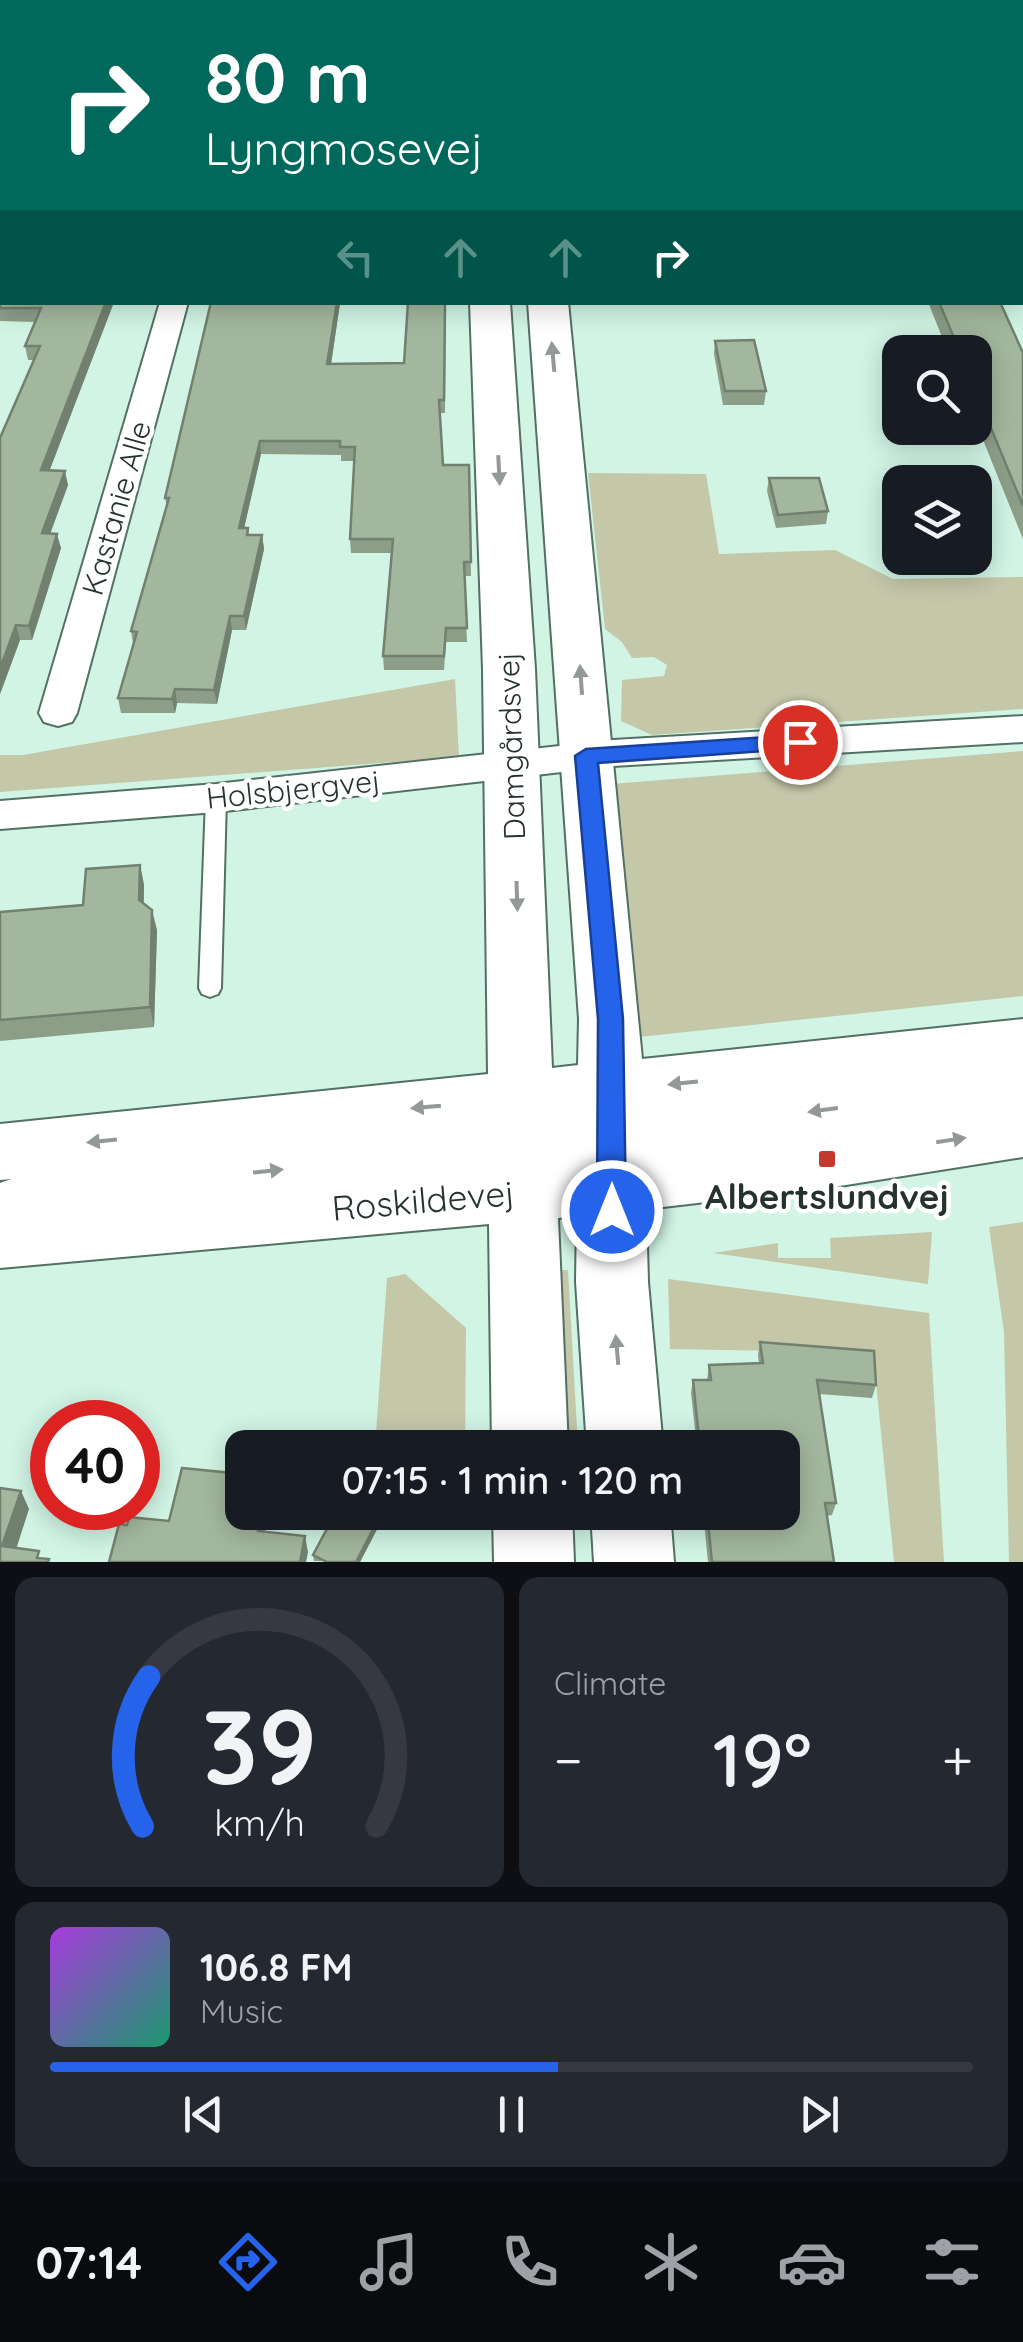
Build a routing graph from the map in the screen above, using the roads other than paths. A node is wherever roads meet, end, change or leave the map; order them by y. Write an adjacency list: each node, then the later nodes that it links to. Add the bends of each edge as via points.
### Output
1 (173, 305): 4 (street, Kastanie Alle)
2 (490, 305): 7 (street, Damgårdsvej, one-way to 7)
3 (548, 305): 6 (street, one-way to 3)
4 (58, 713)
5 (1023, 729): 6 (street, Holsbjergvej)
6 (586, 756): 7 (street, Holsbjergvej); 15 (street, via 610,1019)
7 (512, 764): 8 (street, Holsbjergvej); 14 (street, Damgårdsvej, one-way to 14)
8 (216, 798): 9 (street, Holsbjergvej); 10 (lane)
9 (0, 815)
10 (210, 988)
11 (1023, 1045): 15 (street, Roskildevej, one-way to 15)
12 (1023, 1081): 15 (street, one-way to 15)
13 (1023, 1129): 15 (street, Roskildevej, one-way to 13, via 827,1159)
14 (523, 1140): 15 (street, Roskildevej); 15 (street); 16 (street, Roskildevej, one-way to 16); 17 (street, one-way to 14, via 66,1192); 18 (street, Roskildevej); 19 (street)
15 (611, 1142): 20 (street, one-way to 15, via 612,1282)
16 (0, 1152)
17 (0, 1213)
18 (0, 1237)
19 (530, 1430)
20 (624, 1430)
21 (533, 1530): 23 (street)
22 (631, 1530): 24 (street)
23 (534, 1562)
24 (634, 1562)

